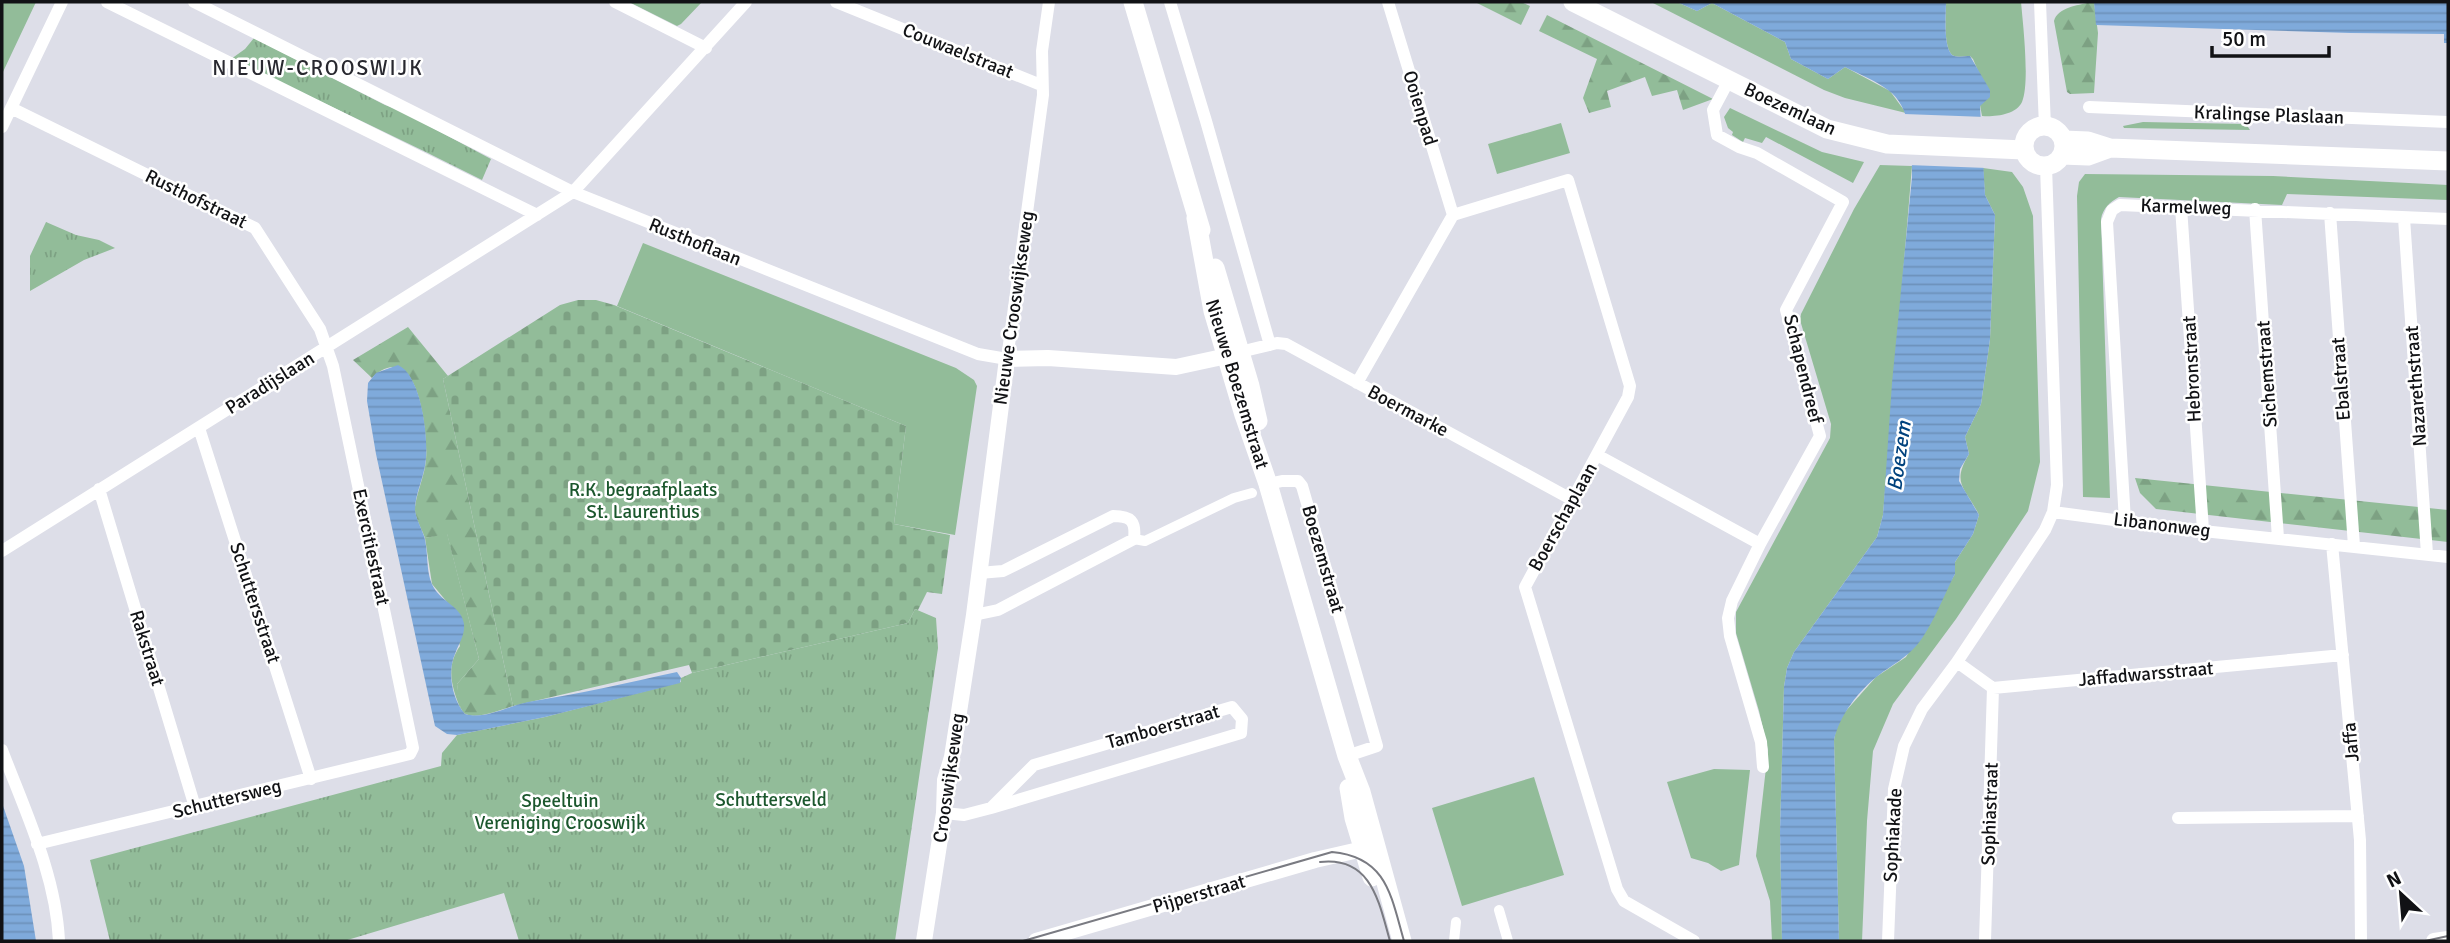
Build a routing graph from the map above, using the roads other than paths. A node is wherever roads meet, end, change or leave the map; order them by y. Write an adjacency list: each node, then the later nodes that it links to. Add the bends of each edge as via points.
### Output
1 (62, 2): 18 (street)
2 (107, 2): 30 (street)
3 (194, 2): 26 (street, Rusthoflaan)
4 (615, 2): 14 (street)
5 (746, 2): 14 (street)
6 (836, 2): 16 (street, Couwaelstraat)
7 (1049, 2): 16 (street, Nieuwe Crooswijkseweg)
8 (1133, 2): 36 (main road, Nieuwe Boezemstraat, via 1215,268)
9 (1170, 2): 34 (street)
10 (1388, 2): 31 (street, Ooienpad)
11 (1573, 2): 15 (main road, Boezemlaan)
12 (1597, 2): 22 (main road, Boezemlaan, via 1807,109)
13 (2040, 2): 21 (street)
14 (706, 48): 26 (street)
15 (1729, 80): 22 (main road, Boezemlaan, via 1827,129 1871,141); 49 (street, Schapendreef, via 1713,110 1717,135 1843,202 1786,310 1820,436)
16 (1041, 85): 37 (street, Nieuwe Crooswijkseweg)
17 (2089, 107): 19 (street, Kralingse Plaslaan)
18 (11, 108): 20 (street); 35 (street, Rusthofstraat, via 255,228 320,328)
19 (2448, 122)
20 (2, 127)
21 (2045, 127): 23 (main road, via 2034,129); 24 (main road, via 2056,131)
22 (1903, 140): 23 (main road, Boezemlaan)
23 (2026, 144): 24 (main road, via 2032,162)
24 (2057, 154): 25 (main road, Kralingse Plaslaan, via 2088,141 2110,148); 44 (street, via 2057,485)
25 (2448, 161)
26 (573, 192): 30 (street, Paradijslaan); 37 (street, Rusthoflaan, via 978,355)
27 (2181, 207): 28 (street, Karmelweg); 45 (street, Karmelweg, via 2120,205 2108,217); 46 (street, Hebronstraat)
28 (2255, 209): 29 (street, Karmelweg); 47 (street, Sichemstraat)
29 (2330, 213): 32 (street, Karmelweg); 51 (street, Ebalstraat)
30 (537, 215): 35 (street, Paradijslaan)
31 (1453, 215): 38 (street); 40 (street, Boerschaplaan, via 1568,180 1630,386)
32 (2404, 218): 33 (street, Karmelweg); 53 (street, Nazarethstraat)
33 (2448, 219)
34 (1270, 345): 36 (street, Boermarke); 38 (street, Boermarke, via 1286,344)
35 (327, 347): 39 (street, Paradijslaan); 60 (street, Exercitiestraat)
36 (1234, 354): 37 (street, Rusthoflaan, via 1176,367); 42 (main road, Nieuwe Boezemstraat, via 1258,424)
37 (1007, 359): 55 (street, Nieuwe Crooswijkseweg)
38 (1357, 383): 43 (street, Boermarke)
39 (199, 428): 41 (street, Paradijslaan); 64 (street, Schuttersstraat)
40 (1597, 455): 43 (street, Boerschaplaan); 49 (street)
41 (99, 489): 52 (street, Paradijslaan); 65 (street, Rakstraat)
42 (1260, 489): 48 (street, via 1145,541); 62 (main road, Boezemstraat); 62 (street, Boezemstraat, via 1282,481 1298,481 1302,486 1377,746)
43 (1572, 499): 82 (street, Boerschaplaan, via 1525,587 1617,889 1624,901)
44 (2053, 512): 45 (street, Libanonweg); 58 (street)
45 (2125, 521): 46 (street, Libanonweg)
46 (2203, 530): 47 (street, Libanonweg)
47 (2278, 538): 50 (street, Libanonweg)
48 (1134, 539): 55 (street, via 1132,521 1113,516 1003,571); 56 (street, via 998,610)
49 (1760, 544): 63 (street, Schapendreef, via 1728,618 1761,742)
50 (2332, 544): 51 (street, Libanonweg); 57 (street, Jaffa)
51 (2354, 546): 53 (street, Libanonweg)
52 (2, 551)
53 (2427, 554): 54 (street, Libanonweg)
54 (2448, 557)
55 (979, 573): 56 (street, Nieuwe Crooswijkseweg)
56 (974, 615): 67 (street, Crooswijkseweg, via 945,780)
57 (2343, 655): 59 (street, Jaffadwarsstraat); 68 (street, Jaffa)
58 (1957, 662): 59 (street); 83 (street, Sophiakade, via 1922,709 1894,789)
59 (1993, 688): 84 (street, Sophiastraat)
60 (413, 748): 64 (street, Schuttersweg, via 410,754)
61 (2, 750): 70 (street)
62 (1347, 756): 71 (main road, Boezemstraat, via 1350,796)
63 (1763, 767)
64 (312, 779): 65 (street, Schuttersweg)
65 (195, 807): 70 (street, Schuttersweg)
66 (991, 807): 66 (street, Tamboerstraat, via 1241,733 1242,719 1232,707 1034,765); 67 (street, Tamboerstraat, via 964,815)
67 (944, 813): 76 (street, Crooswijkseweg)
68 (2358, 816): 69 (street); 85 (street, Jaffa)
69 (2178, 818)
70 (37, 844): 75 (street, via 52,894)
71 (1369, 847): 77 (street, Pijperstraat); 78 (main road, Boezemstraat); 79 (main road, Boezemstraat)
72 (1499, 910): 81 (street)
73 (1456, 922): 80 (street)
74 (2448, 939): 86 (street)
75 (59, 941)
76 (924, 941)
77 (1037, 941)
78 (1394, 941)
79 (1402, 941)
80 (1454, 941)
81 (1508, 941)
82 (1694, 941)
83 (1888, 941)
84 (1985, 941)
85 (2361, 941)
86 (2434, 941)

